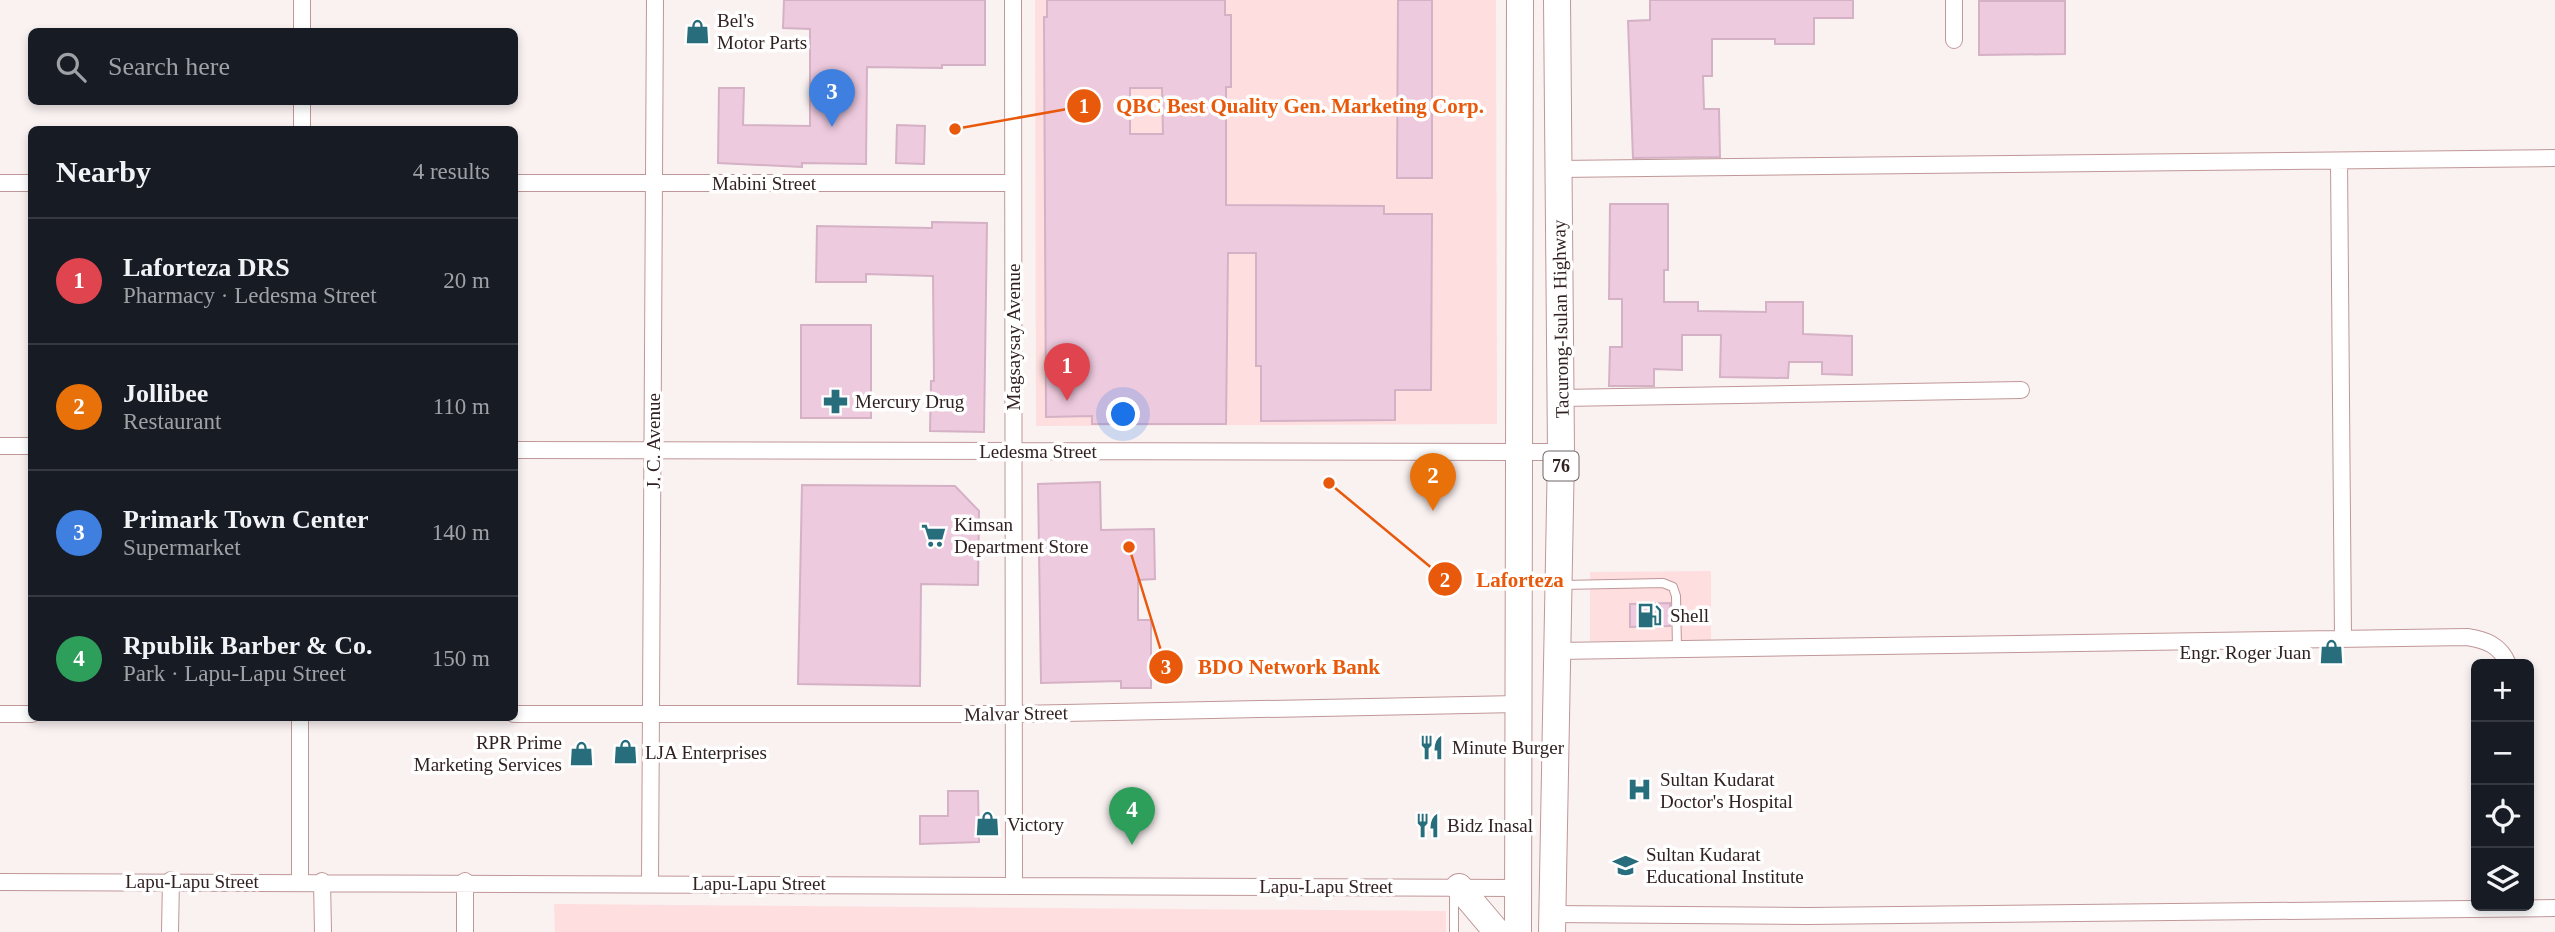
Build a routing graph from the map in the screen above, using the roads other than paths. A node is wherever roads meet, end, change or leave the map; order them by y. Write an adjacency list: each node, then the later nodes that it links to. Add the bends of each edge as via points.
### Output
1 (302, 0): 7 (street)
2 (655, 0): 17 (street, J. C. Avenue)
3 (1013, 0): 18 (street, Magsaysay Avenue)
4 (1521, 0): 26 (highway, Tacurong-Isulan Highway / 76)
5 (1557, 0): 13 (highway, Tacurong-Isulan Highway / 76)
6 (1954, 0): 8 (street)
7 (302, 28)
8 (1954, 40)
9 (302, 105): 10 (street)
10 (302, 126)
11 (2555, 158): 12 (street)
12 (2339, 161): 13 (street); 29 (street)
13 (1558, 169): 20 (highway, Tacurong-Isulan Highway / 76)
14 (0, 183): 15 (street)
15 (28, 183)
16 (518, 183): 17 (street, Mabini Street)
17 (654, 183): 18 (street, Mabini Street); 24 (street, J. C. Avenue)
18 (1013, 183): 25 (street, Magsaysay Avenue)
19 (2021, 390): 20 (street)
20 (1561, 398): 27 (highway, Tacurong-Isulan Highway / 76)
21 (0, 446): 22 (street)
22 (28, 446)
23 (518, 450): 24 (street, Ledesma Street)
24 (653, 450): 25 (street, Ledesma Street); 37 (street, J. C. Avenue)
25 (1013, 451): 26 (street, Ledesma Street); 38 (street, Magsaysay Avenue)
26 (1519, 452): 27 (street, Ledesma Street); 33 (highway, Tacurong-Isulan Highway / 76)
27 (1561, 452): 28 (highway, Tacurong-Isulan Highway / 76)
28 (1559, 585): 30 (lane, via 1663,583 1672,587); 31 (highway, Tacurong-Isulan Highway / 76)
29 (2343, 637): 30 (street); 32 (street, via 2467,637 2486,640)
30 (1677, 649): 31 (street)
31 (1557, 651): 52 (highway, Tacurong-Isulan Highway / 76)
32 (2505, 659)
33 (1518, 704): 38 (street, Malvar Street); 48 (highway, Tacurong-Isulan Highway / 76)
34 (518, 713): 37 (street, Malvar Street)
35 (0, 714): 36 (street)
36 (28, 714)
37 (652, 714): 38 (street, Malvar Street); 45 (street, J. C. Avenue)
38 (1013, 714): 46 (street, Magsaysay Avenue)
39 (300, 721): 41 (street)
40 (171, 880): 41 (street, Lapu-Lapu Street); 44 (street, Lapu-Lapu Street); 54 (street)
41 (300, 881): 42 (street, Lapu-Lapu Street)
42 (322, 881): 43 (street, Lapu-Lapu Street); 55 (street)
43 (465, 881): 45 (street, Lapu-Lapu Street); 56 (street)
44 (0, 882)
45 (650, 882): 46 (street, Lapu-Lapu Street)
46 (1014, 885): 47 (street, Lapu-Lapu Street)
47 (1457, 887): 48 (street, Lapu-Lapu Street); 57 (lane); 58 (highway)
48 (1517, 888): 59 (highway, Tacurong-Isulan Highway / 76)
49 (2471, 907): 53 (street)
50 (2534, 907): 51 (street)
51 (2555, 908)
52 (1552, 923): 53 (street)
53 (1808, 924)
54 (170, 932)
55 (323, 932)
56 (465, 932)
57 (1454, 932)
58 (1497, 932)
59 (1518, 932)

